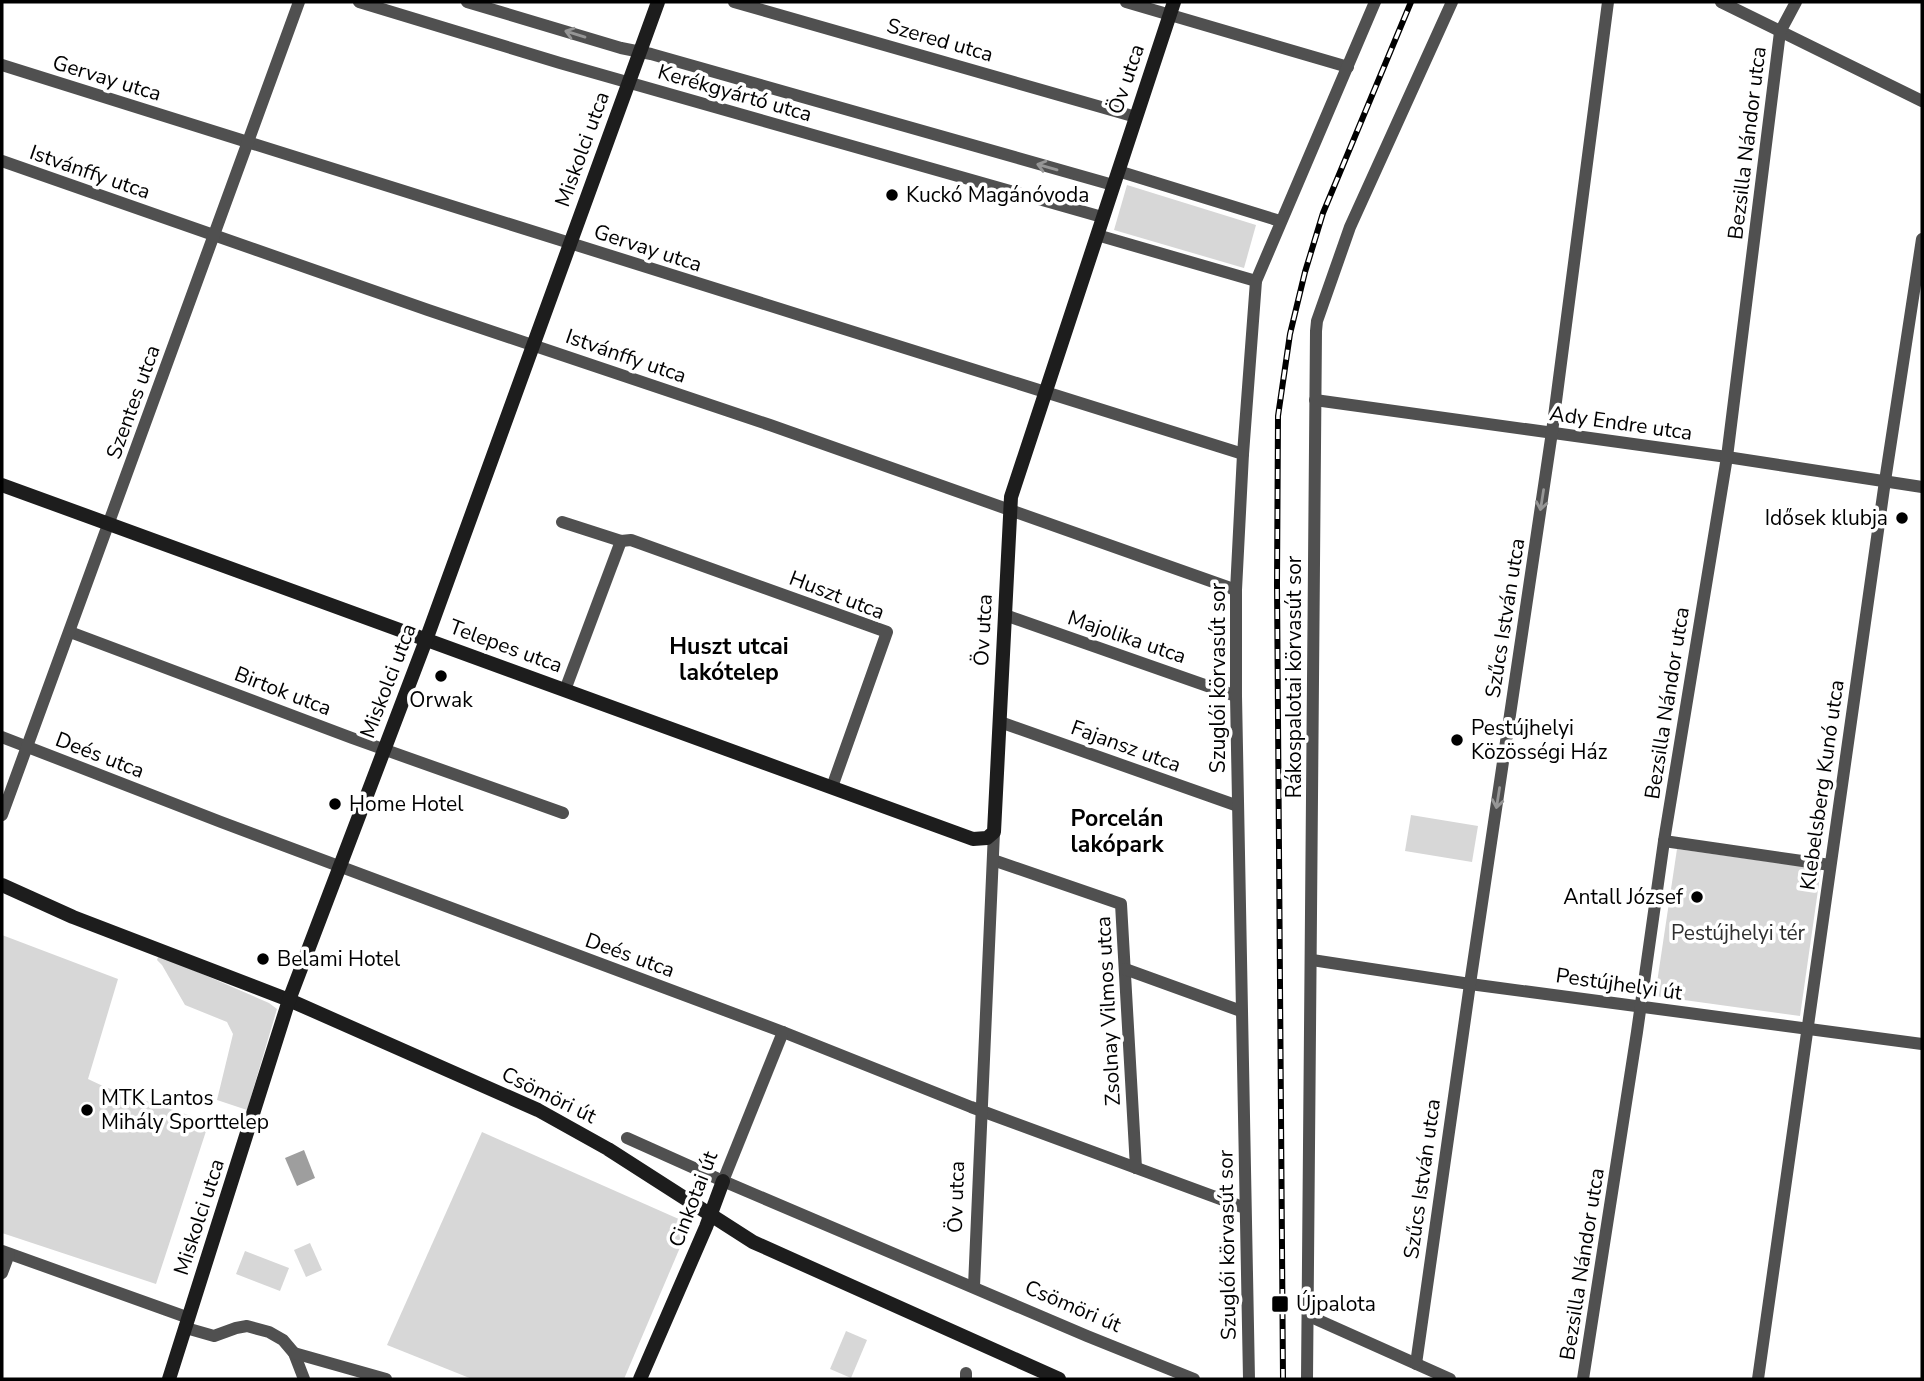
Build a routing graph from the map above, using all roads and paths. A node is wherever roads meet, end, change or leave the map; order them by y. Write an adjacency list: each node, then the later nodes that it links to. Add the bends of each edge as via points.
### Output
1 (299, 2): 20 (street, Szentes utca)
2 (359, 2): 17 (street, Kerékgyártó utca)
3 (467, 2): 14 (street, Kerékgyártó utca, one-way to 3)
4 (659, 2): 14 (street, Miskolci utca)
5 (734, 2): 19 (street, Szered utca)
6 (1126, 2): 12 (street)
7 (1376, 2): 16 (street, Szuglói körvasút sor)
8 (1452, 2): 32 (street, Rákospalotai körvasút sor, via 1350,227 1317,321)
9 (1608, 2): 33 (street, Szűcs István utca)
10 (1721, 2): 13 (street)
11 (1796, 2): 13 (street)
12 (1172, 8): 16 (street); 19 (street, Öv utca)
13 (1780, 32): 18 (street); 35 (street, Bezsilla Nándor utca)
14 (641, 52): 17 (street, Miskolci utca); 22 (street, Kerékgyártó utca, one-way to 14)
15 (2, 65): 20 (street, Gervay utca)
16 (1348, 67): 24 (street, Szuglói körvasút sor)
17 (628, 82): 23 (street, Kerékgyártó utca); 28 (street, Miskolci utca)
18 (1922, 101)
19 (1136, 117): 22 (street, Öv utca)
20 (248, 141): 26 (street, Szentes utca); 28 (street, Gervay utca)
21 (2, 161): 26 (street, Istvánffy utca)
22 (1115, 178): 23 (street, Öv utca); 24 (street, Kerékgyártó utca)
23 (1102, 217): 25 (street, Öv utca)
24 (1280, 221): 29 (street, Szuglói körvasút sor)
25 (1097, 235): 29 (street); 31 (street, Öv utca)
26 (214, 236): 30 (street, Istvánffy utca); 41 (street, Szentes utca)
27 (1922, 239): 36 (street, Klebelsberg Kunó utca)
28 (570, 243): 30 (street, Miskolci utca); 31 (street, Gervay utca)
29 (1256, 281): 34 (street, Szuglói körvasút sor)
30 (534, 345): 39 (street, Istvánffy utca); 46 (street, Miskolci utca)
31 (1044, 394): 34 (street, Gervay utca); 39 (street, Öv utca)
32 (1315, 400): 33 (street, Ady Endre utca); 63 (street, Rákospalotai körvasút sor)
33 (1552, 432): 35 (street, Ady Endre utca); 65 (street, Szűcs István utca, one-way to 65)
34 (1243, 454): 43 (street, Szuglói körvasút sor)
35 (1727, 457): 36 (street, Ady Endre utca); 58 (street, Bezsilla Nándor utca)
36 (1885, 481): 38 (street, Ady Endre utca); 60 (street, Klebelsberg Kunó utca)
37 (2, 485): 41 (street, Telepes utca)
38 (1922, 487)
39 (1009, 511): 43 (street, Istvánffy utca); 44 (street, Öv utca)
40 (562, 522): 42 (street, Huszt utca)
41 (109, 524): 45 (street, Szentes utca); 46 (street, Telepes utca)
42 (621, 541): 47 (street); 53 (street, Huszt utca, via 631,540 887,632)
43 (1236, 590): 48 (street, Szuglói körvasút sor)
44 (1005, 615): 48 (street, Majolika utca); 49 (street, Öv utca)
45 (70, 632): 51 (street, Szentes utca); 52 (street, Birtok utca)
46 (426, 640): 47 (street, Telepes utca); 52 (street, Miskolci utca)
47 (565, 690): 53 (street, Telepes utca)
48 (1236, 696): 54 (street, Szuglói körvasút sor)
49 (1000, 722): 54 (street, Fajansz utca); 57 (street, Öv utca)
50 (2, 737): 51 (street, Deés utca)
51 (27, 746): 56 (street, Szentes utca); 61 (street, Deés utca)
52 (385, 748): 55 (street, Birtok utca); 61 (street, Miskolci utca)
53 (832, 788): 57 (street, Telepes utca, via 973,839 988,838)
54 (1238, 806): 68 (street, Szuglói körvasút sor)
55 (563, 813)
56 (2, 815)
57 (994, 832): 59 (street, Öv utca)
58 (1664, 841): 60 (street); 67 (street, Bezsilla Nándor utca)
59 (993, 860): 64 (street, Zsolnay Vilmos utca, via 1121,904); 72 (street, Öv utca)
60 (1830, 864): 69 (street, Klebelsberg Kunó utca)
61 (340, 867): 66 (street, Miskolci utca); 70 (street, Deés utca)
62 (2, 885): 66 (street, Csömöri út)
63 (1312, 960): 65 (street, Pestújhelyi út); 81 (street, Rákospalotai körvasút sor)
64 (1125, 969): 68 (street); 74 (street, Zsolnay Vilmos utca)
65 (1470, 984): 67 (street, Pestújhelyi út); 84 (street, Szűcs István utca)
66 (289, 1000): 77 (street, Csömöri út, via 538,1110); 82 (street, Miskolci utca)
67 (1640, 1006): 69 (street, Pestújhelyi út); 94 (street, Bezsilla Nándor utca)
68 (1241, 1011): 76 (street, Szuglói körvasút sor)
69 (1807, 1029): 71 (street, Pestújhelyi út); 95 (street, Klebelsberg Kunó utca)
70 (783, 1032): 72 (street, Deés utca); 75 (street, Cinkotai út)
71 (1922, 1044)
72 (980, 1111): 74 (street, Deés utca); 80 (street, Öv utca)
73 (627, 1138): 75 (street, Csömöri út)
74 (1136, 1168): 76 (street, Deés utca)
75 (723, 1181): 77 (street, Cinkotai út); 80 (street, Csömöri út)
76 (1245, 1208): 91 (street, Szuglói körvasút sor)
77 (710, 1214): 88 (street, Cinkotai út); 89 (street, Csömöri út, via 780,1255)
78 (5, 1252): 79 (street); 82 (street)
79 (2, 1273)
80 (974, 1286): 90 (street, Csömöri út)
81 (1309, 1316): 84 (street); 92 (street, Rákospalotai körvasút sor)
82 (187, 1323): 83 (street, via 214,1336 236,1328 259,1328 283,1340); 85 (street, Miskolci utca)
83 (294, 1353): 86 (street); 87 (street)
84 (1416, 1364): 93 (street)
85 (169, 1379)
86 (304, 1379)
87 (386, 1379)
88 (640, 1379)
89 (1059, 1379)
90 (1194, 1379)
91 (1249, 1379)
92 (1307, 1379)
93 (1450, 1379)
94 (1583, 1379)
95 (1758, 1379)

